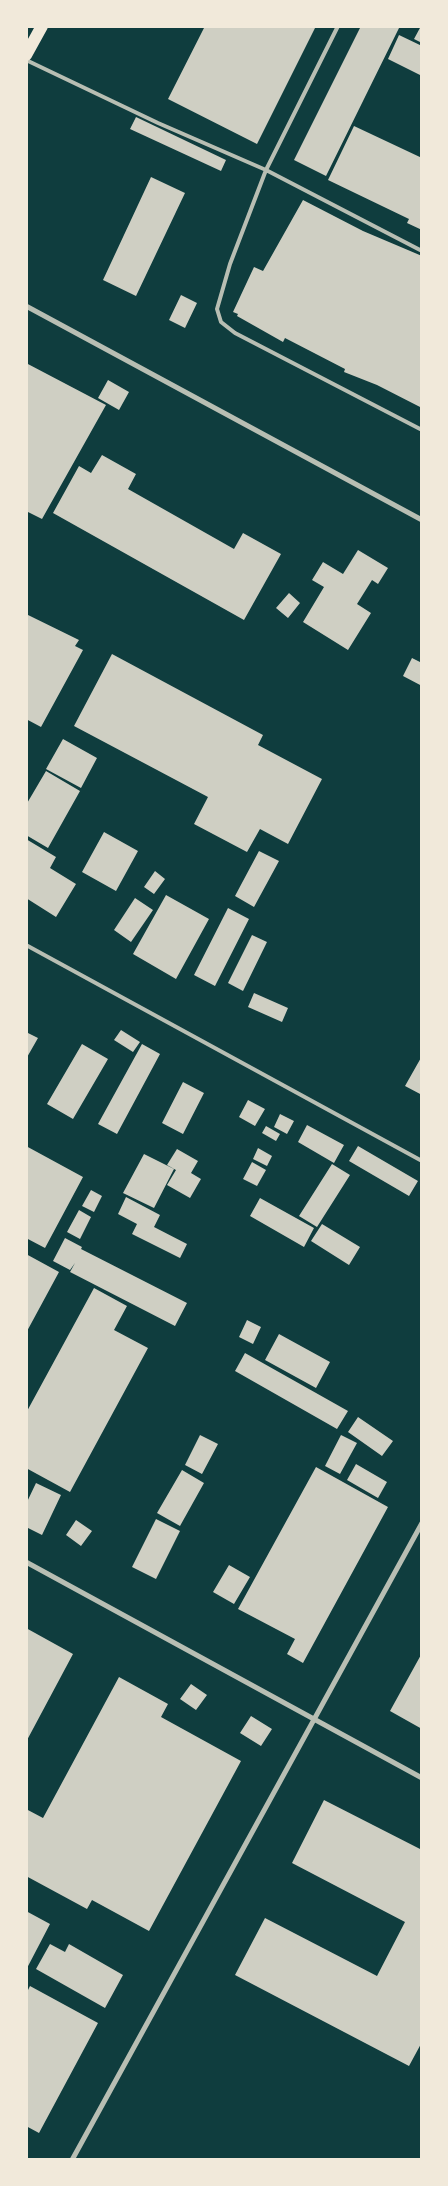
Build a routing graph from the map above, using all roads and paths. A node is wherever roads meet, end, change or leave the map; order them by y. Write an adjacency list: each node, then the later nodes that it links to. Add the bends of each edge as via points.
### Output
1 (42, 26): 3 (main road)
2 (338, 26): 5 (lane)
3 (26, 55)
4 (26, 60): 5 (lane)
5 (266, 170): 6 (lane); 8 (lane, via 230,264 217,310 221,322 235,333)
6 (422, 251)
7 (26, 306): 9 (street)
8 (422, 430)
9 (422, 520)
10 (26, 946): 11 (lane)
11 (422, 1162)
12 (422, 1523): 14 (street)
13 (26, 1562): 14 (street)
14 (316, 1719): 15 (street); 16 (street)
15 (422, 1778)
16 (72, 2160)

